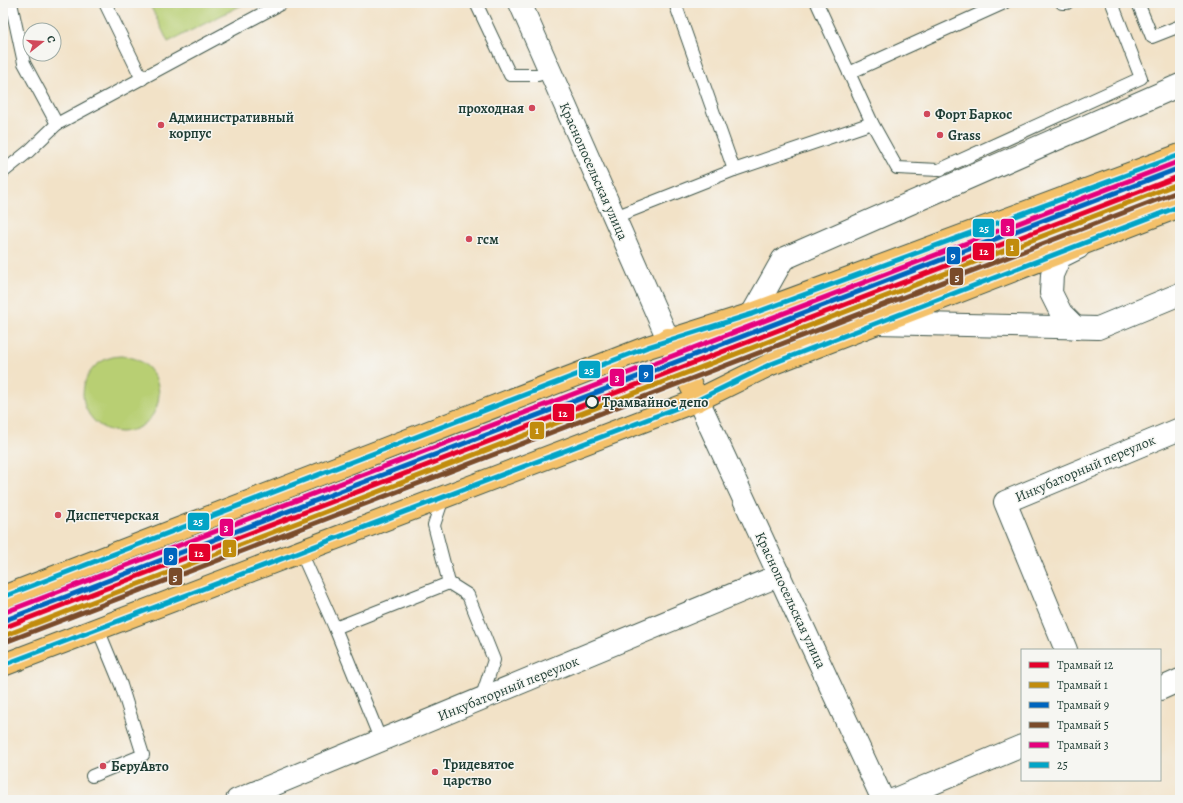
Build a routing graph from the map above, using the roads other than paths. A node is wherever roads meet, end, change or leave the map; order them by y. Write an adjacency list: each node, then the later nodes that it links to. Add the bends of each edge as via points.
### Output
1 (12, 3): 19 (lane, via 24,63)
2 (105, 3): 16 (lane)
3 (282, 3): 16 (lane)
4 (476, 3): 14 (lane, via 510,75 538,75)
5 (520, 3): 14 (street, Краснопосельская улица)
6 (675, 3): 21 (lane)
7 (817, 3): 15 (lane)
8 (1004, 3): 15 (lane)
9 (1062, 3): 10 (lane)
10 (1067, 3)
11 (1112, 3): 18 (lane, via 1141,78 939,170 897,168)
12 (1138, 3): 13 (lane, via 1152,37)
13 (1180, 26)
14 (550, 70): 24 (street, Краснопосельская улица)
15 (849, 73): 18 (lane)
16 (142, 79): 19 (lane)
17 (1180, 85): 27 (street, via 783,258)
18 (872, 123): 21 (lane)
19 (58, 124): 22 (lane)
20 (1180, 154): 27 (main road)
21 (734, 170): 24 (lane)
22 (3, 172)
23 (1180, 206): 25 (main road)
24 (615, 217): 30 (street, Краснопосельская улица)
25 (1090, 241): 28 (main road); 29 (street, via 1060,257 1052,275 1051,293 1061,314)
26 (1180, 294): 29 (street, via 1098,328)
27 (752, 314): 30 (main road)
28 (874, 323): 29 (street); 31 (main road, via 771,364)
29 (1076, 328)
30 (668, 340): 31 (main road); 37 (main road)
31 (698, 400): 33 (main road); 35 (street, Краснопосельская улица)
32 (1180, 429): 40 (street, Инкубаторный переулок, via 1005,502)
33 (443, 498): 34 (main road); 36 (lane, via 434,525)
34 (301, 552): 38 (lane); 39 (main road)
35 (780, 575): 44 (street, Инкубаторный переулок); 49 (street, Краснопосельская улица)
36 (449, 583): 38 (lane); 44 (lane, via 468,595 494,660)
37 (3, 597)
38 (335, 628): 45 (lane)
39 (98, 629): 41 (main road); 47 (lane, via 121,685 143,755)
40 (1066, 649)
41 (3, 665)
42 (1180, 680): 43 (street)
43 (1161, 689)
44 (481, 699): 45 (street, Инкубаторный переулок)
45 (381, 740): 48 (street, Инкубаторный переулок)
46 (1021, 746): 50 (street)
47 (92, 776)
48 (237, 800)
49 (883, 800)
50 (893, 800)

